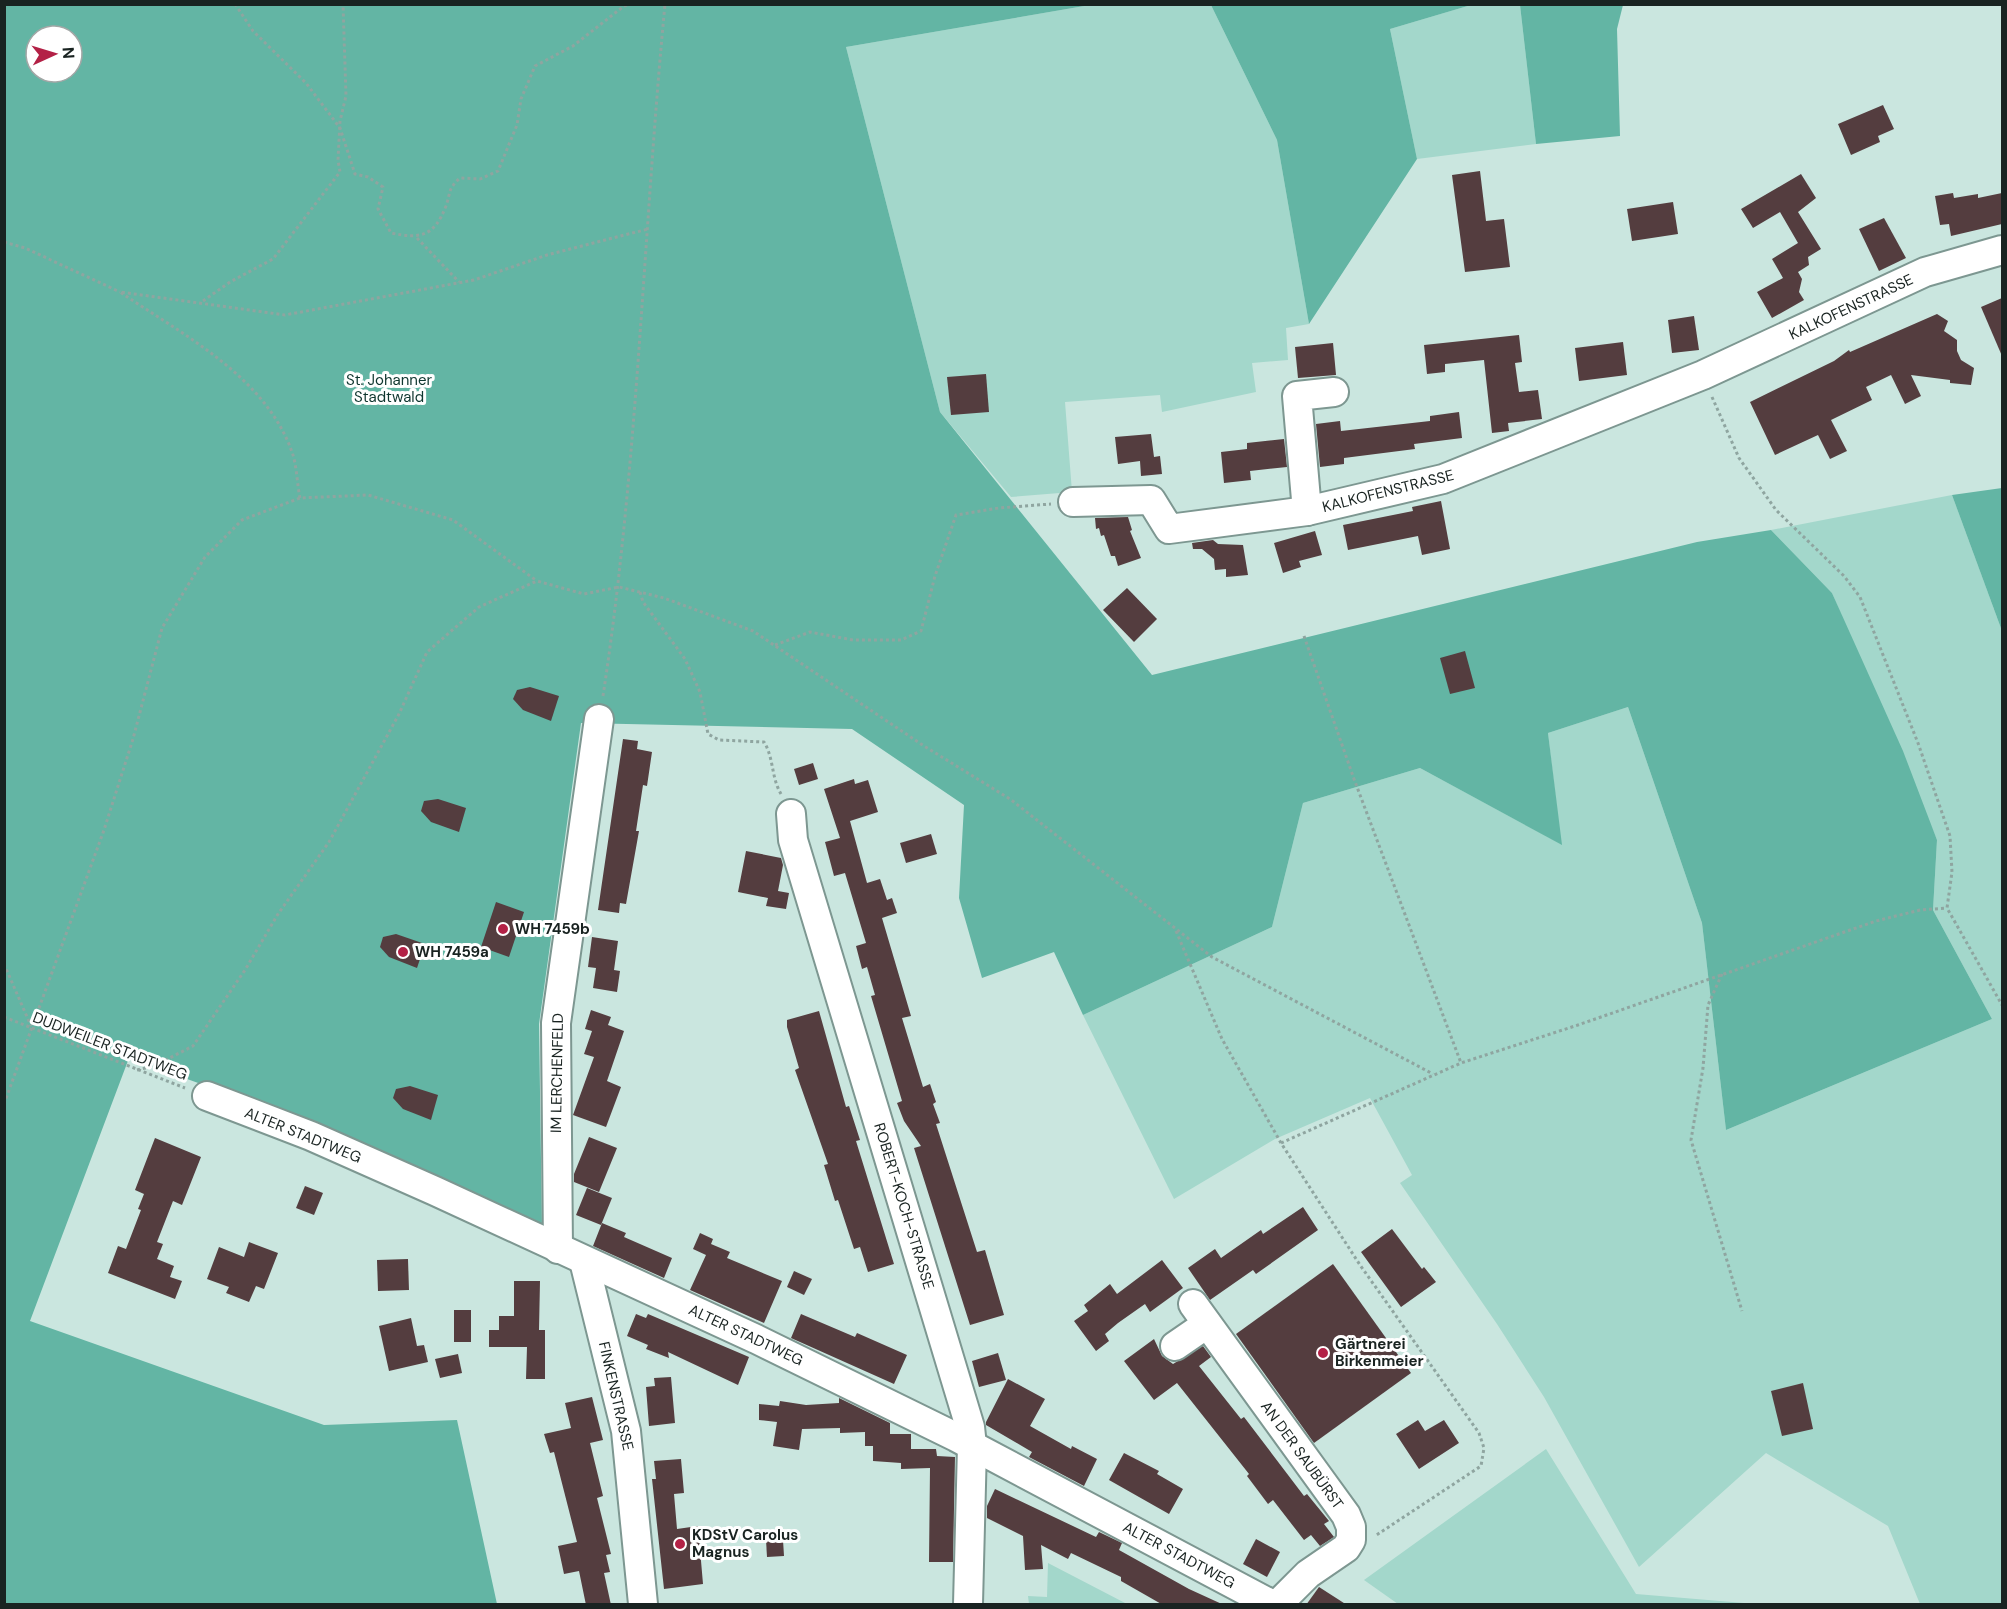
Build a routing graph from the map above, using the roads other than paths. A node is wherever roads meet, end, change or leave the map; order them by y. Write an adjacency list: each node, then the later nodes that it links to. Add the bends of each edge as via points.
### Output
1 (2002, 250): 4 (street, KALKOFENSTRASSE, via 1925,272 1708,386 1455,475)
2 (1334, 392): 4 (street, via 1297,396)
3 (1073, 502): 4 (street, KALKOFENSTRASSE, via 1151,500 1168,529)
4 (1307, 511)
5 (599, 719): 8 (street, IM LERCHENFELD, via 556,1023)
6 (791, 814): 11 (street, ROBERT-KOCH-STRASSE, via 793,840 970,1427)
7 (207, 1096): 8 (street, ALTER STADTWEG, via 311,1136)
8 (558, 1249): 9 (street, ALTER STADTWEG)
9 (584, 1261): 11 (street, ALTER STADTWEG, via 756,1339); 12 (street, FINKENSTRASSE, via 626,1431)
10 (1175, 1346): 15 (street, AN DER SAUBÜRST, via 1200,1314 1351,1527 1351,1540 1346,1548 1308,1574)
11 (972, 1446): 13 (street, ROBERT-KOCH-STRASSE); 14 (street, ALTER STADTWEG)
12 (644, 1605)
13 (968, 1605)
14 (1271, 1605)
15 (1278, 1605)

